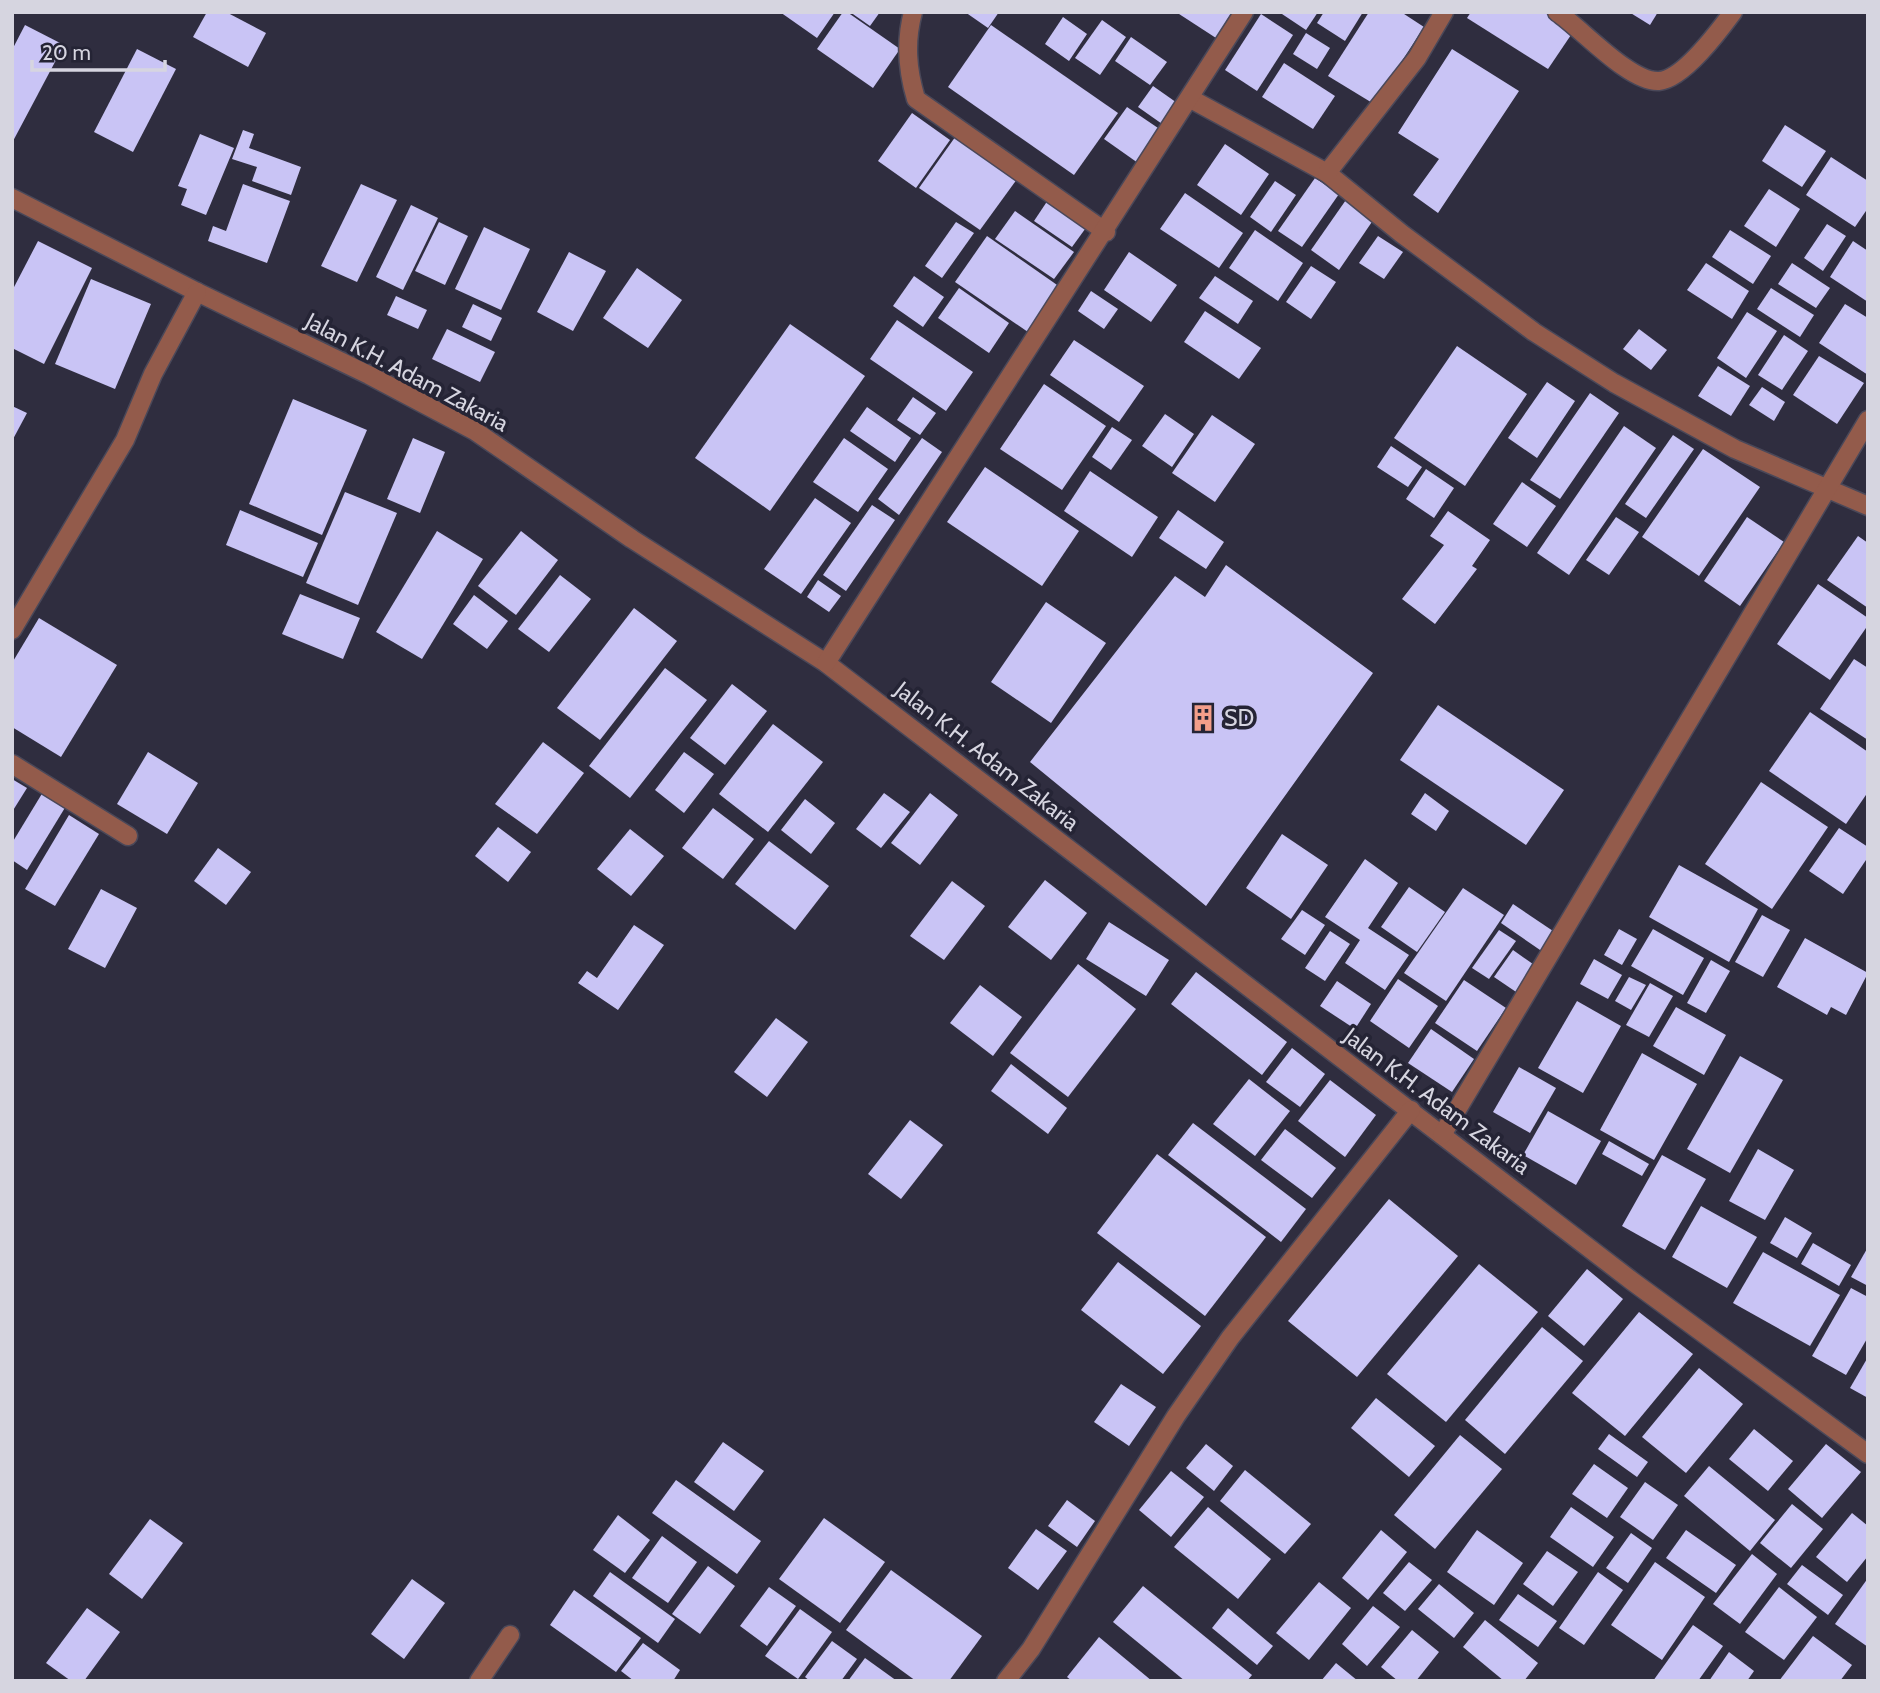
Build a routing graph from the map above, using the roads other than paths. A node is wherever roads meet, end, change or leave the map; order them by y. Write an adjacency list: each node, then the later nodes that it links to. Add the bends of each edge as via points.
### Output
1 (913, 12): 9 (street, via 907,36 916,99)
2 (1244, 12): 6 (street)
3 (1444, 12): 7 (street, via 1409,68)
4 (1557, 12): 5 (street, via 1628,70 1657,81 1670,77 1710,43)
5 (1733, 12)
6 (1191, 99): 7 (street); 9 (street)
7 (1327, 173): 12 (street, via 1534,332 1614,383 1735,449)
8 (12, 198): 10 (street, Jalan K.H. Adam Zakaria)
9 (1106, 232): 15 (street)
10 (197, 292): 14 (street, via 153,374 125,440); 15 (street, Jalan K.H. Adam Zakaria, via 475,431 632,539)
11 (1868, 419): 12 (street)
12 (1825, 489): 13 (street); 19 (street)
13 (1868, 506)
14 (12, 630)
15 (826, 663): 18 (street, Jalan K.H. Adam Zakaria)
16 (12, 764): 17 (street)
17 (128, 836)
18 (1411, 1110): 19 (street, Jalan K.H. Adam Zakaria); 23 (street, via 1230,1338)
19 (1442, 1135): 20 (street, Jalan K.H. Adam Zakaria)
20 (1868, 1454)
21 (510, 1635): 22 (street)
22 (479, 1681)
23 (1006, 1681)

